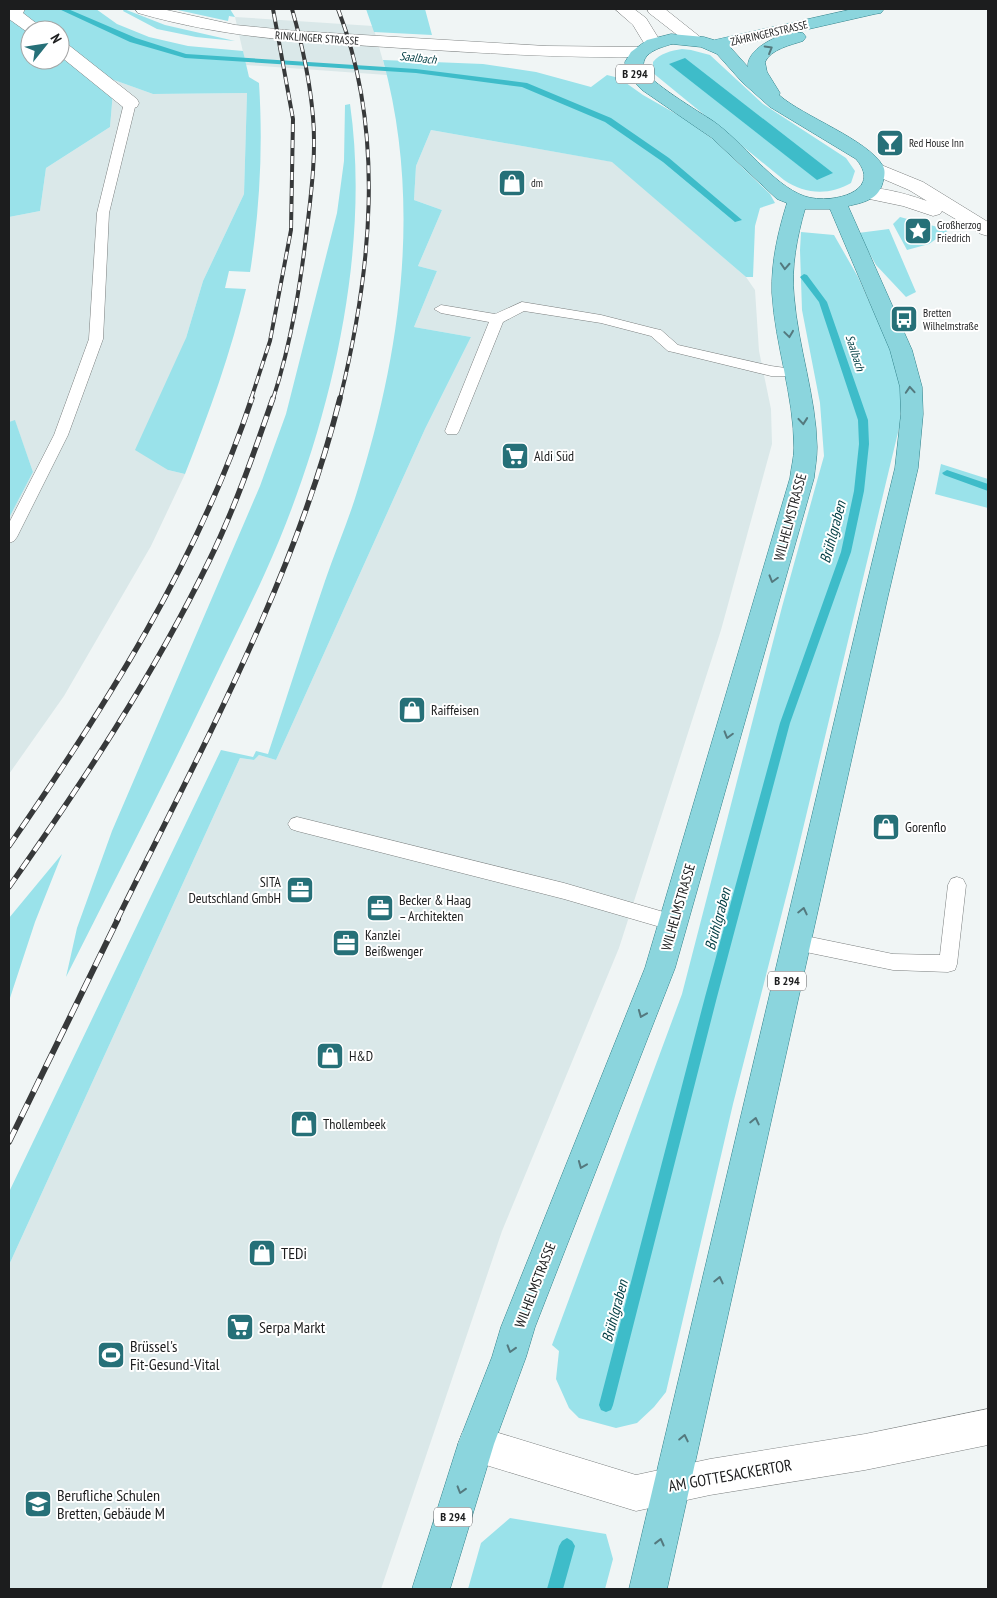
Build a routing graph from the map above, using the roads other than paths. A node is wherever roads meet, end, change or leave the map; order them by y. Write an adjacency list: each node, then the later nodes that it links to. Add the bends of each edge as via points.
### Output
1 (144, 9): 11 (street, RINKLINGER STRASSE, via 174,19 250,33)
2 (623, 9): 10 (street, via 640,22)
3 (655, 9): 8 (street)
4 (875, 9): 7 (main road, ZÄHRINGERSTRASSE)
5 (11, 11): 6 (street)
6 (23, 20)
7 (824, 21): 9 (main road, ZÄHRINGERSTRASSE); 15 (main road, ZÄHRINGERSTRASSE, one-way to 7, via 757,70 756,61 771,47 814,30)
8 (695, 40): 9 (main road); 10 (main road, via 671,39)
9 (714, 45): 15 (main road, via 723,50)
10 (647, 48): 11 (street, RINKLINGER STRASSE, via 550,52); 13 (main road, B 294)
11 (494, 50): 13 (street, RINKLINGER STRASSE)
12 (70, 55): 14 (street)
13 (622, 71): 18 (main road, B 294, via 719,134 775,187)
14 (130, 103): 25 (lane, via 103,213 96,339 60,435)
15 (777, 104): 16 (main road, via 852,147)
16 (874, 168): 17 (main road, via 874,182); 20 (street, via 916,186)
17 (867, 193): 19 (main road, B 294); 20 (street, via 908,201)
18 (796, 201): 19 (main road, B 294); 23 (main road, WILHELMSTRASSE / B 294, one-way to 23, via 786,238 783,294)
19 (837, 203): 29 (main road, B 294, one-way to 19, via 906,478 912,439 910,385 903,359)
20 (988, 231)
21 (441, 309): 22 (lane)
22 (497, 319): 23 (lane, via 522,306 601,319 656,333 674,348 771,371); 24 (lane)
23 (795, 373): 28 (main road, WILHELMSTRASSE / B 294, one-way to 28, via 805,437 802,478)
24 (452, 431)
25 (9, 536)
26 (297, 824): 28 (lane, via 564,891)
27 (957, 885): 29 (lane, via 948,964 893,962)
28 (674, 923): 31 (main road, WILHELMSTRASSE / B 294, one-way to 31, via 660,968 518,1327)
29 (796, 942): 32 (main road, B 294, one-way to 29)
30 (988, 1427): 32 (street, AM GOTTESACKERTOR)
31 (476, 1444): 32 (street, AM GOTTESACKERTOR, via 636,1493); 33 (main road, WILHELMSTRASSE / B 294, one-way to 33)
32 (674, 1486): 34 (main road, B 294, one-way to 32)
33 (431, 1589)
34 (648, 1589)

